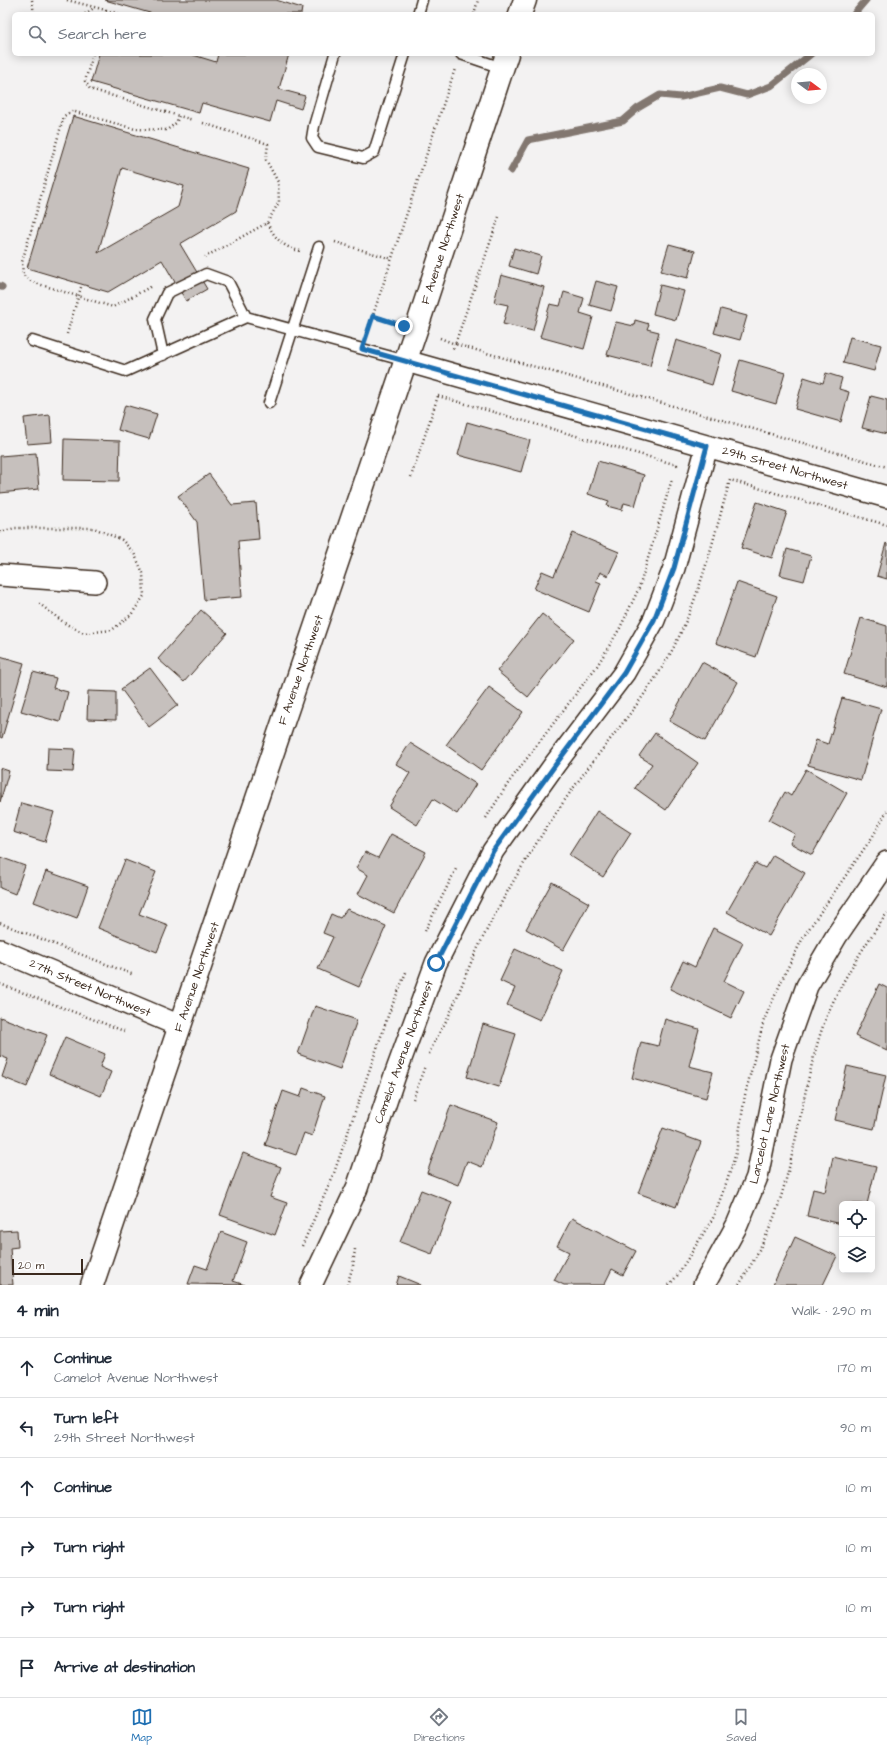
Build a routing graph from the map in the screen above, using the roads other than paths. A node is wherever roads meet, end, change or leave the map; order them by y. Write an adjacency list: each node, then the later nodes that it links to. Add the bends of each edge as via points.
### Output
1 (422, 0): 3 (lane)
2 (524, 0): 4 (main road)
3 (419, 12)
4 (521, 12)
5 (334, 56): 6 (lane, via 312,138 318,147 363,158 374,152)
6 (404, 56)
7 (459, 58): 8 (lane)
8 (504, 61): 14 (main road, F Avenue Northwest)
9 (319, 247): 11 (lane)
10 (246, 317): 11 (lane); 13 (lane); 13 (lane, via 228,282 206,274 167,293 155,319)
11 (294, 330): 14 (lane); 15 (lane)
12 (32, 341): 13 (lane, via 126,371)
13 (163, 355)
14 (406, 361): 16 (street, 29th Street Northwest); 22 (main road, F Avenue Northwest)
15 (269, 403)
16 (707, 446): 17 (street, 29th Street Northwest); 24 (street, Camelot Avenue Northwest, via 674,568 654,620 624,673 493,851 436,963 357,1188)
17 (887, 497)
18 (0, 575): 19 (street)
19 (95, 582)
20 (887, 862): 25 (street, Lancelot Lane Northwest, via 807,986 781,1059 757,1176 737,1225)
21 (0, 950): 22 (street, 27th Street Northwest)
22 (180, 1026): 23 (main road, F Avenue Northwest)
23 (92, 1285)
24 (311, 1285)
25 (704, 1285)

